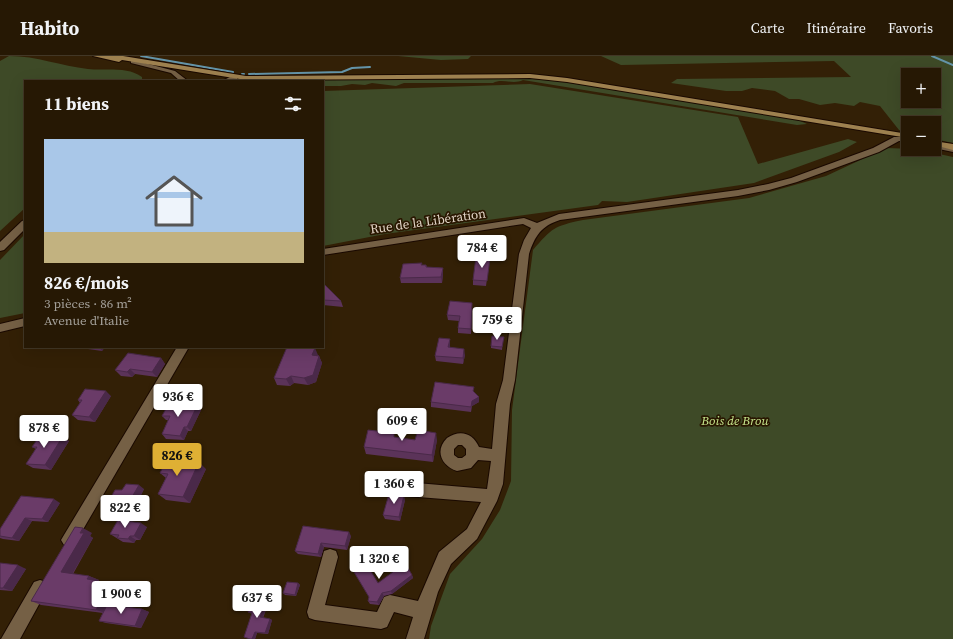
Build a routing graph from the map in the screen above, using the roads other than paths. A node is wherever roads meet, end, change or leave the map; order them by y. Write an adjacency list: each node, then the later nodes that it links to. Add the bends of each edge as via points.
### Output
1 (96, 56): 3 (main road)
2 (111, 56): 4 (main road)
3 (133, 62): 4 (main road); 5 (street, via 173,72)
4 (234, 77): 6 (street); 7 (main road, via 530,76)
5 (183, 80)
6 (228, 80)
7 (820, 121): 8 (main road); 9 (main road)
8 (901, 138)
9 (897, 139): 10 (main road); 16 (street, via 876,150 769,187 559,217)
10 (901, 139)
11 (941, 146): 13 (street)
12 (941, 148): 14 (main road)
13 (953, 148)
14 (953, 152)
15 (24, 224): 17 (street)
16 (537, 227): 18 (street, Rue de la Libération, via 524,221); 23 (street, via 530,235 524,254)
17 (0, 248)
18 (324, 252)
19 (24, 322): 20 (street)
20 (0, 328)
21 (182, 348): 26 (street)
22 (474, 453): 23 (street)
23 (498, 456): 25 (street, via 496,484)
24 (393, 488): 25 (street)
25 (492, 496): 29 (street, via 472,534 444,558)
26 (62, 551)
27 (330, 557): 29 (street, via 315,612 381,621 390,603)
28 (46, 578): 30 (street)
29 (423, 611): 31 (street)
30 (10, 639)
31 (415, 639)

